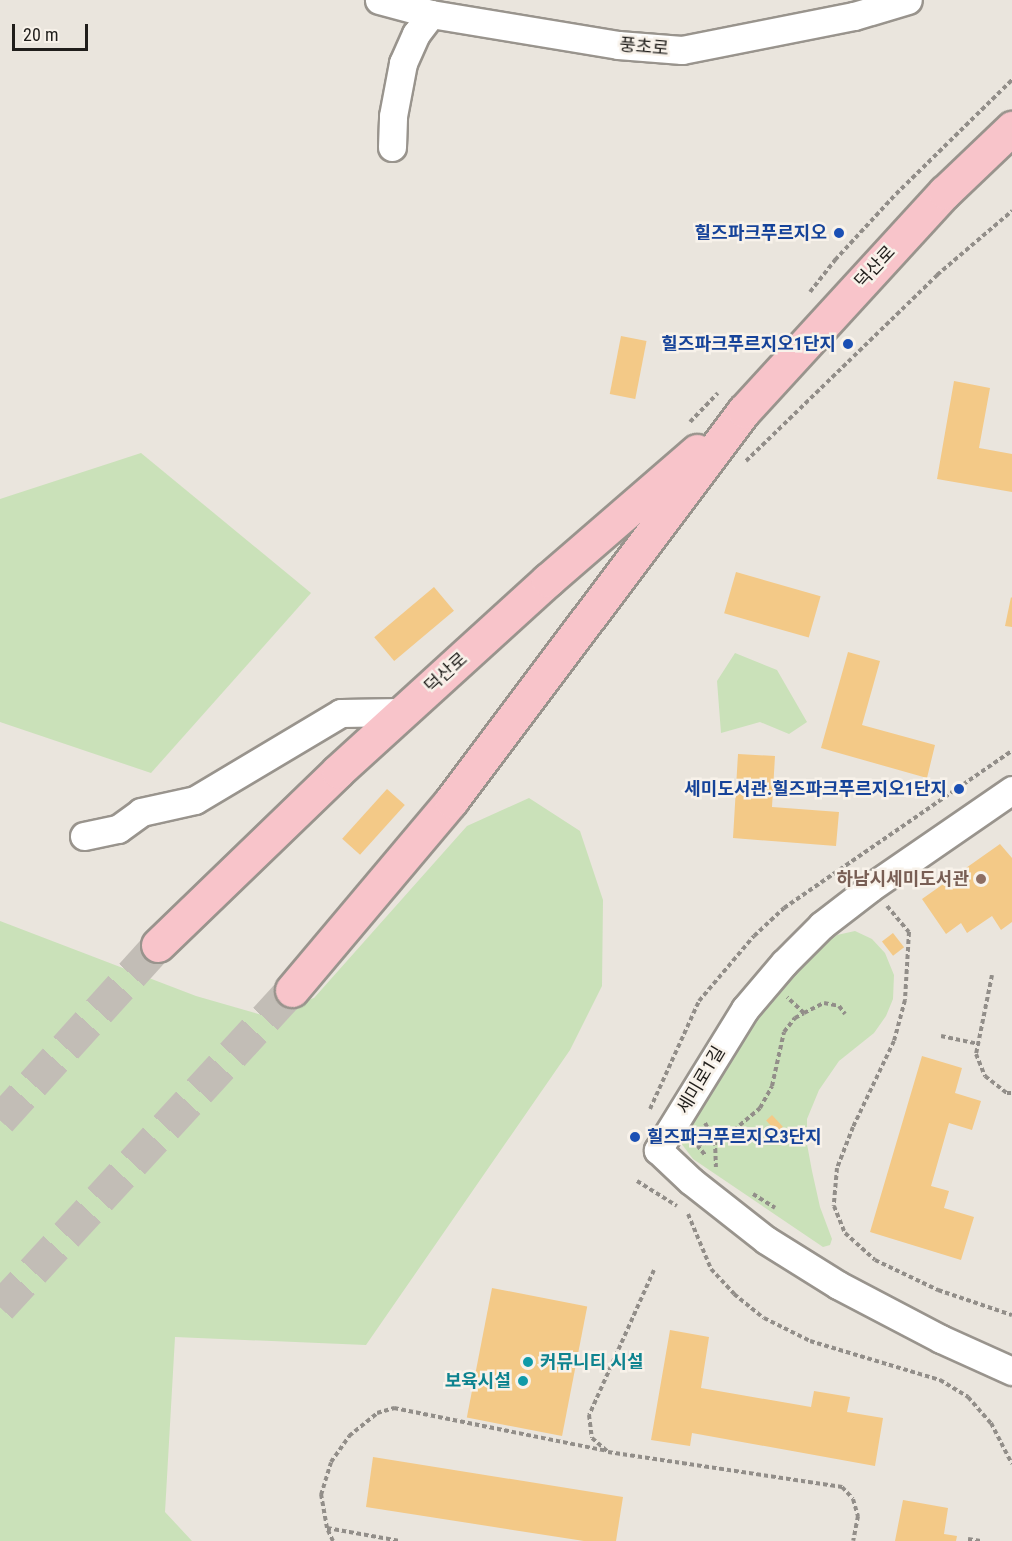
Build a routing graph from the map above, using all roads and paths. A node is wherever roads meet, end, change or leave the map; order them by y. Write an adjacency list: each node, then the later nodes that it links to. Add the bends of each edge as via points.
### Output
1 (380, 0): 3 (street, 풍초로)
2 (908, 0): 3 (street, 풍초로, via 854,16 682,50 618,45)
3 (431, 14): 5 (street, via 416,34 403,63 393,116)
4 (1012, 128): 7 (main road, 덕산로, via 945,192)
5 (392, 147)
6 (1012, 211): 8 (path, via 937,275)
7 (744, 411): 9 (main road, 덕산로, via 548,580); 15 (main road, 덕산로, via 451,801)
8 (740, 468)
9 (403, 712): 11 (street, via 341,713 195,800 141,812 118,829); 13 (main road, 덕산로)
10 (1012, 790): 12 (street, 세미로1길)
11 (84, 836)
12 (870, 888): 30 (path, via 909,932 905,1000 894,1041 837,1168 834,1206 845,1233 875,1260 938,1290); 31 (street, 세미로1길, via 822,925 746,1009 658,1150 765,1240 838,1286)
13 (158, 945)
14 (992, 975): 20 (path)
15 (292, 990)
16 (784, 995): 17 (path)
17 (804, 1013): 18 (path, via 824,1003 839,1006); 24 (path, via 784,1032 772,1086 760,1108)
18 (845, 1014)
19 (941, 1036): 20 (path)
20 (978, 1044): 21 (path, via 976,1054 985,1076)
21 (1012, 1094)
22 (699, 1125): 24 (path, via 701,1114)
23 (698, 1135): 24 (path, via 697,1145)
24 (715, 1141): 25 (path)
25 (717, 1169)
26 (637, 1181): 33 (path, via 687,1212 711,1269 764,1318 810,1341 940,1380 968,1397 991,1423)
27 (746, 1188): 28 (path)
28 (775, 1208)
29 (654, 1270): 32 (path, via 590,1415 592,1437)
30 (1012, 1315)
31 (1012, 1371)
32 (608, 1452): 34 (path, via 394,1408 377,1413 349,1436 331,1462 321,1495); 38 (path, via 842,1487 854,1499 858,1516)
33 (1012, 1459)
34 (327, 1528): 36 (path); 37 (path)
35 (968, 1539): 39 (path)
36 (333, 1541)
37 (400, 1541)
38 (853, 1541)
39 (981, 1541)

